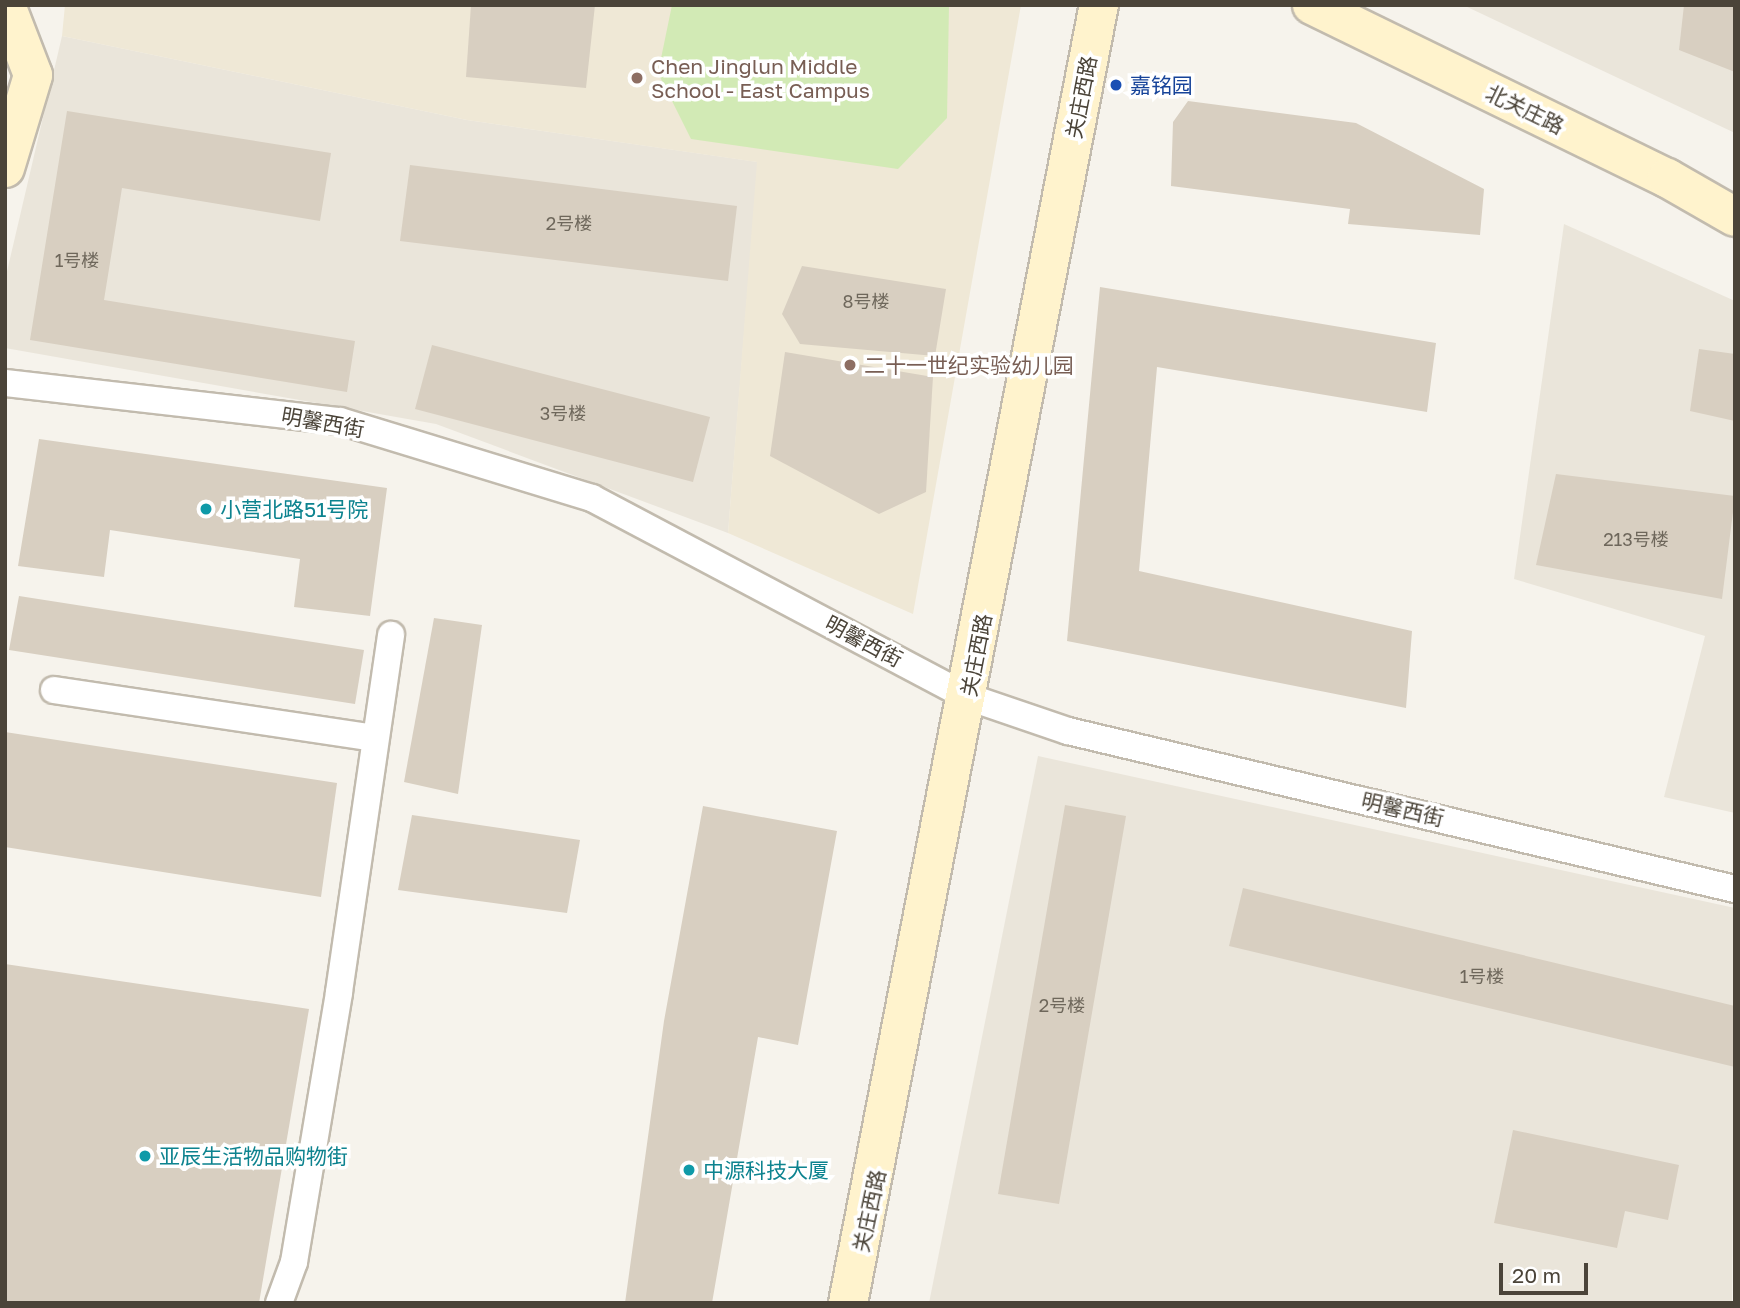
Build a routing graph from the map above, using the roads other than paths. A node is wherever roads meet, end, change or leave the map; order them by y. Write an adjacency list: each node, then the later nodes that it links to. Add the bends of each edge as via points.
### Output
1 (6, 5): 4 (street, via 33,75)
2 (1099, 5): 9 (street, 关庄西路)
3 (1312, 5): 5 (street, 北关庄路, via 1667,178)
4 (5, 168)
5 (1735, 217)
6 (5, 383): 9 (street, 明馨西街, via 340,421 592,498)
7 (391, 635): 10 (street)
8 (54, 690): 10 (street)
9 (968, 696): 11 (street, 明馨西街, via 1068,731); 13 (street, 关庄西路)
10 (374, 738): 12 (street, via 298,1236)
11 (1735, 889)
12 (279, 1303)
13 (848, 1303)

